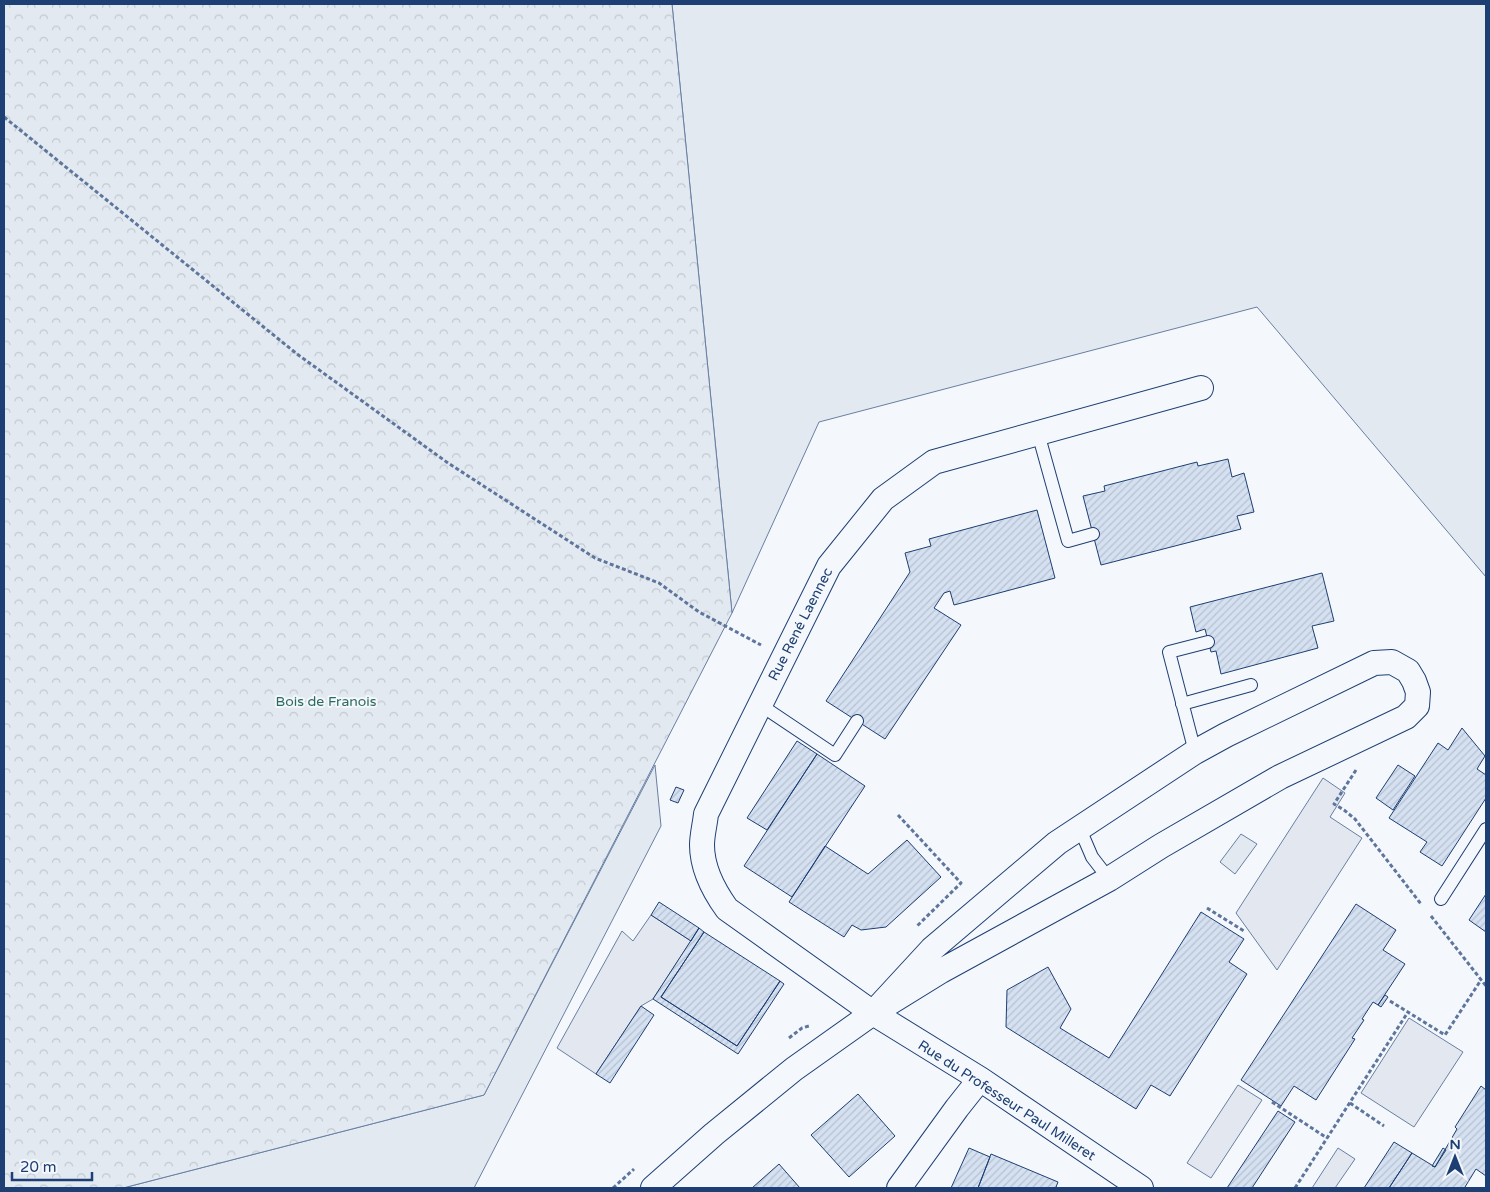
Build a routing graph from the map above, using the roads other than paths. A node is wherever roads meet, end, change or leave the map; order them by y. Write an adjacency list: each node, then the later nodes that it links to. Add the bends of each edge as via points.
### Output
1 (1201, 388): 2 (street, Rue René Laennec)
2 (1038, 433): 3 (lane, via 1068,541); 6 (street, Rue René Laennec, via 934,462 883,499 829,566)
3 (1093, 534)
4 (1208, 642): 7 (lane, via 1169,652)
5 (1251, 685): 7 (lane)
6 (759, 704): 8 (lane, via 835,755); 14 (street, Rue René Laennec, via 706,814 702,845 706,870 714,891 728,910)
7 (1182, 704): 9 (lane)
8 (857, 721)
9 (1194, 752): 10 (street); 12 (street, via 1374,662 1392,662 1408,671 1418,692 1417,706 1406,717 1280,777)
10 (1080, 829): 12 (lane, via 1092,857); 14 (street, via 1057,843 932,949)
11 (1486, 829): 13 (lane)
12 (1109, 879): 14 (street, via 941,971)
13 (1441, 899)
14 (873, 1013): 15 (street, Rue du Professeur Paul Milleret); 16 (street, via 794,1069)
15 (980, 1079): 17 (street); 18 (street, Rue du Professeur Paul Milleret)
16 (653, 1188)
17 (899, 1188)
18 (1141, 1188)

